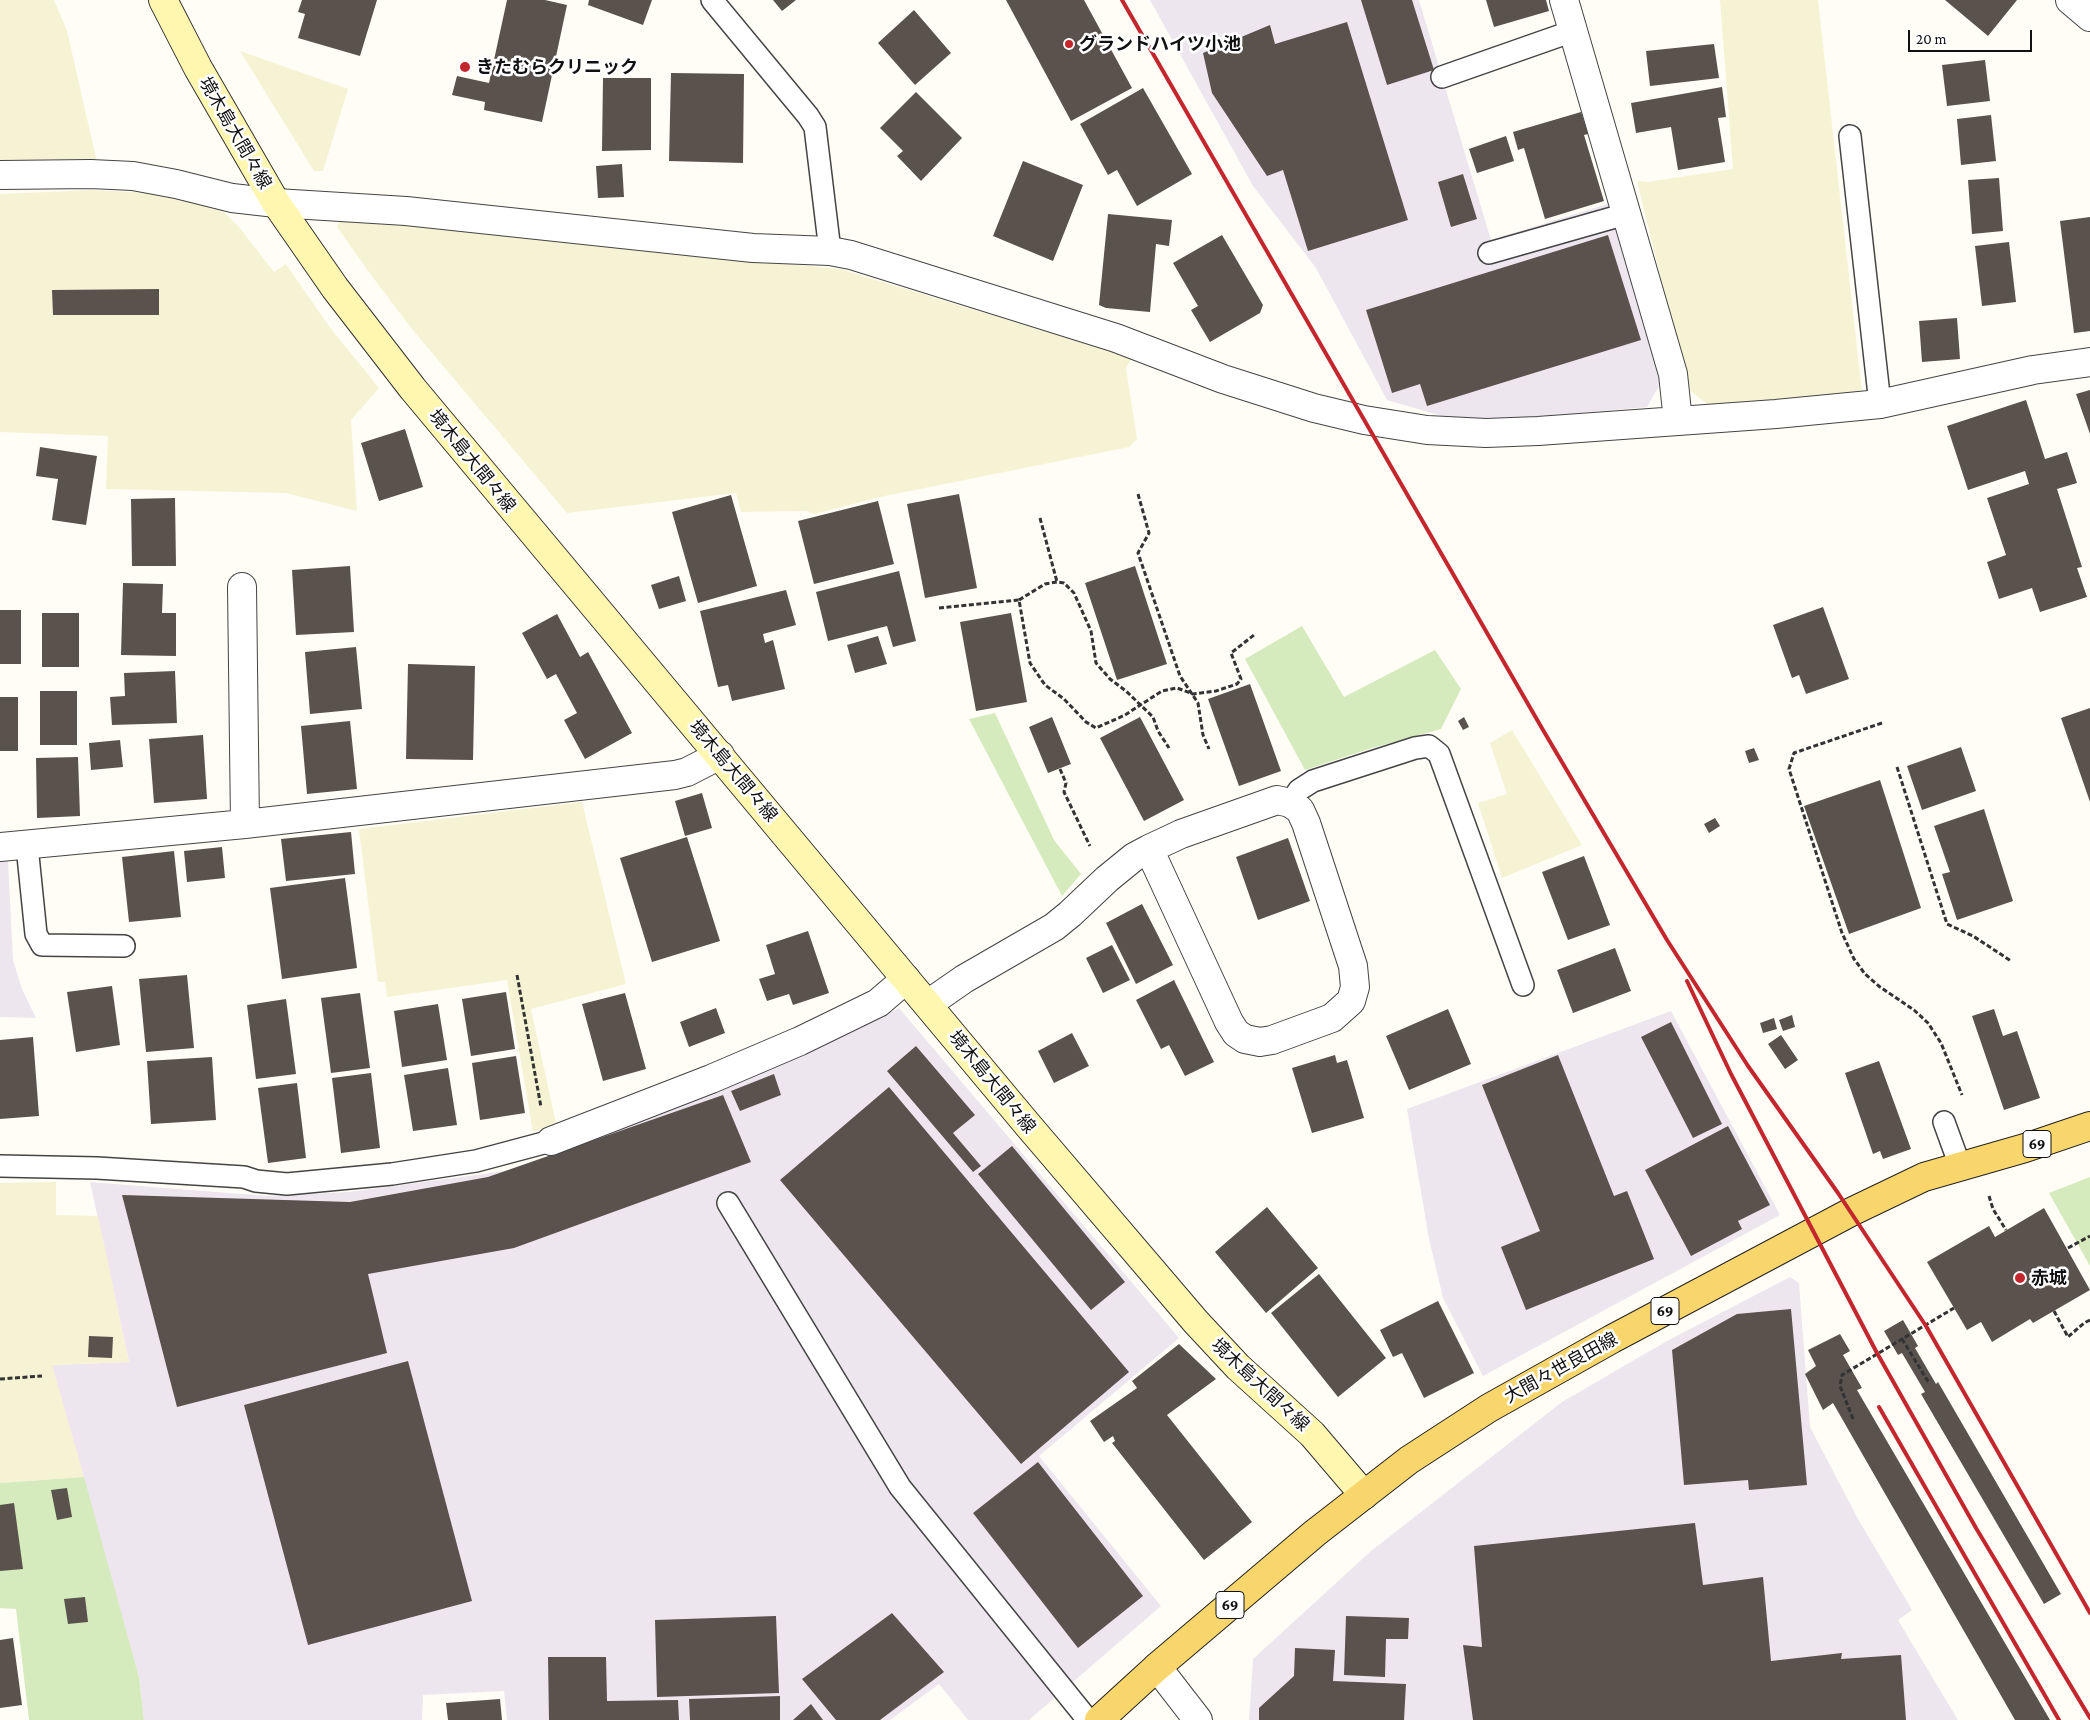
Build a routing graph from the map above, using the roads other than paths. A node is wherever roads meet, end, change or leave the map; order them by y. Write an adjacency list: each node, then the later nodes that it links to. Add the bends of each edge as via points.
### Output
1 (164, 0): 10 (main road, 境木島大間々線, via 198,68)
2 (712, 0): 12 (lane, via 815,127)
3 (1564, 0): 6 (street)
4 (2070, 0): 5 (street)
5 (2090, 17)
6 (1573, 31): 7 (lane); 11 (street)
7 (1442, 77)
8 (1850, 136): 15 (lane)
9 (0, 175): 10 (street, via 133,176 232,198)
10 (276, 203): 12 (street, via 406,211 753,248); 18 (main road, 境木島大間々線, via 335,288 413,389)
11 (1626, 214): 13 (lane); 16 (street, via 1673,374)
12 (830, 251): 16 (street, via 869,260 1116,338 1224,379 1314,408 1364,420 1426,430 1486,433)
13 (1489, 253)
14 (2090, 362): 15 (street, via 2033,370)
15 (1880, 404): 16 (street)
16 (1678, 420)
17 (242, 587): 20 (street)
18 (720, 755): 20 (street, via 675,775); 25 (main road, 境木島大間々線)
19 (1290, 802): 23 (street, via 1277,800 1181,834); 23 (street, via 1300,810 1306,823 1353,966 1355,987 1351,1001 1332,1018 1272,1040 1245,1040 1229,1022); 26 (lane, via 1312,781 1429,746 1438,754)
20 (245, 824): 21 (street)
21 (27, 846): 22 (street); 24 (lane, via 36,934 42,945)
22 (0, 847)
23 (1149, 849): 27 (street, via 1107,878 1054,927 964,979)
24 (124, 946)
25 (906, 979): 27 (main road, 境木島大間々線); 30 (street, via 878,1003 800,1040 712,1079)
26 (1523, 985)
27 (928, 1004): 34 (main road, 境木島大間々線, via 1196,1322 1238,1368 1329,1451)
28 (1944, 1122): 32 (lane)
29 (2090, 1126): 32 (main road, 大間々世良田線 / 69)
30 (551, 1141): 31 (lane, via 450,1165 287,1184 244,1177)
31 (0, 1166)
32 (1960, 1166): 34 (main road, 大間々世良田線 / 69, via 1924,1177 1860,1208 1612,1339 1489,1408 1409,1460)
33 (728, 1203): 36 (lane, via 900,1486)
34 (1364, 1494): 35 (main road, 大間々世良田線 / 69)
35 (1157, 1667): 37 (main road, 大間々世良田線 / 69); 38 (street)
36 (1088, 1720)
37 (1098, 1720)
38 (1198, 1720)

